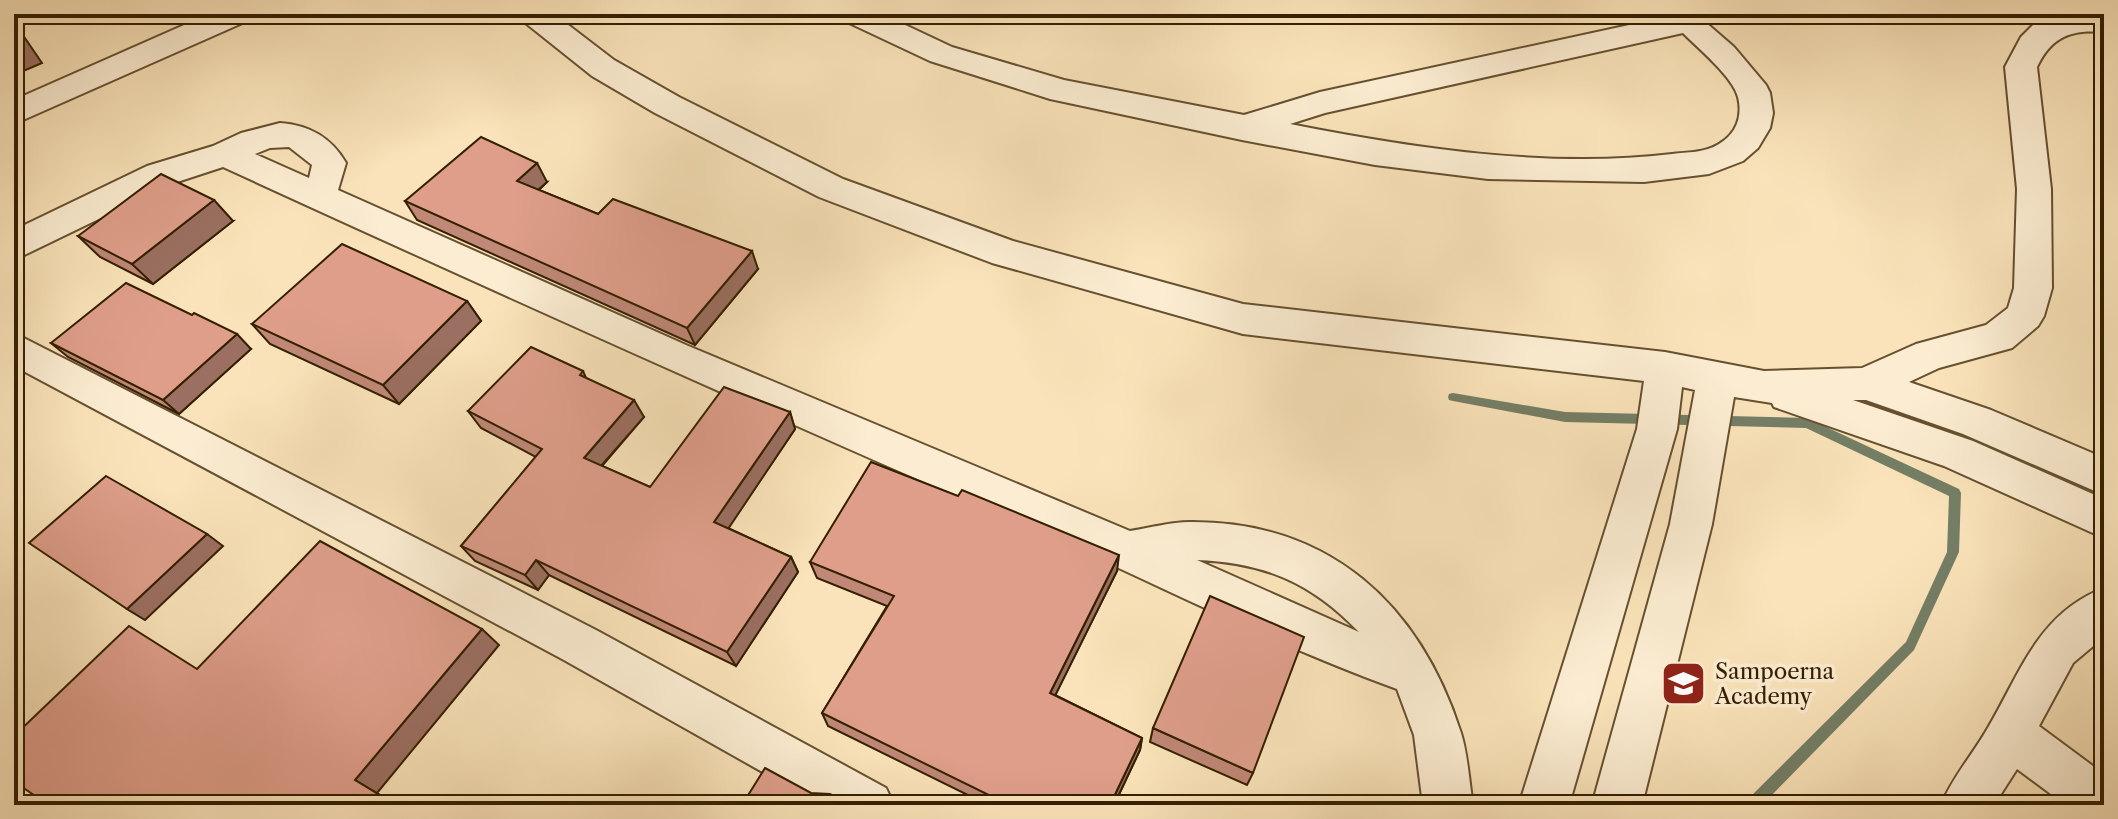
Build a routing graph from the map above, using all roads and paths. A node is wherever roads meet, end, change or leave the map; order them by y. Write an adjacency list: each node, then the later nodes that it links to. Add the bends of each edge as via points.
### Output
1 (236, 14): 6 (street)
2 (534, 14): 10 (street, via 603,68 667,105 831,188 1005,253 1243,319)
3 (861, 15): 7 (street, via 941,54 1062,91)
4 (1685, 18): 7 (street, via 1320,103); 7 (street, via 1754,93 1756,113 1746,140 1709,162 1644,170 1488,167)
5 (2104, 22): 11 (street, via 2044,32 2021,67 2034,189 2033,288 2025,316 1998,337 1930,355)
6 (14, 113)
7 (1242, 128)
8 (14, 246): 16 (street, via 159,175 225,154 508,284)
9 (14, 348): 23 (street, via 580,645)
10 (1665, 368): 13 (street); 25 (street, via 1658,419)
11 (1866, 384): 12 (street); 14 (street, via 1977,422)
12 (1764, 387): 13 (street); 15 (street, via 1958,453)
13 (1711, 409): 26 (street, via 1691,524)
14 (2104, 477)
15 (2104, 519)
16 (1129, 551): 18 (street, via 1343,648); 18 (street, via 1217,541 1312,566 1352,594 1379,622)
17 (2104, 609): 19 (street, via 2057,648)
18 (1414, 673): 24 (street, via 1438,735)
19 (2011, 735): 20 (street); 27 (street)
20 (2083, 786)
21 (14, 796): 22 (street)
22 (27, 805)
23 (869, 805)
24 (1448, 805)
25 (1544, 805)
26 (1617, 805)
27 (1966, 805)

